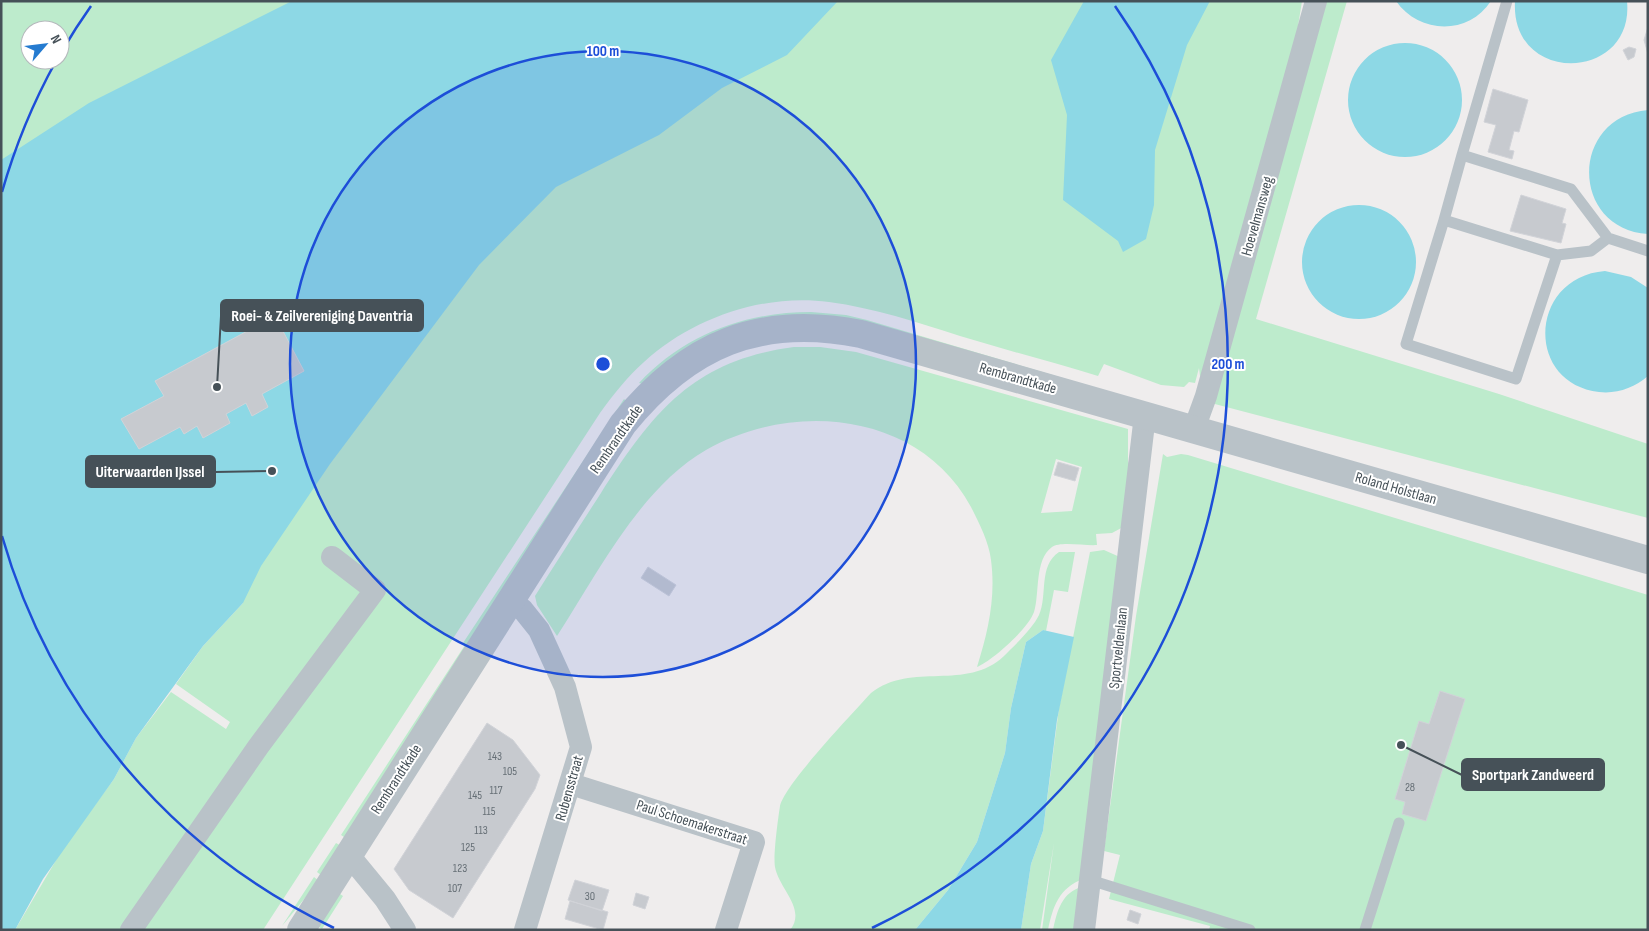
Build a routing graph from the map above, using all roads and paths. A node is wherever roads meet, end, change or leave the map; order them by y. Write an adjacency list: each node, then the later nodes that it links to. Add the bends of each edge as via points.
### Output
1 (1316, 1): 9 (street, Hoevelmansweg)
2 (1506, 1): 3 (lane)
3 (1462, 155): 4 (lane); 5 (lane, via 1571,189)
4 (1444, 220): 7 (lane); 7 (lane, via 1406,344 1516,379)
5 (1608, 238): 6 (lane); 7 (lane, via 1592,251)
6 (1648, 251)
7 (1557, 255)
8 (1145, 415): 9 (street, Roland Holstlaan); 12 (street, Rembrandtkade, via 861,334 800,327 747,335 682,365 639,404); 16 (street, Sportveldenlaan)
9 (1194, 429): 11 (street, Roland Holstlaan)
10 (332, 557): 17 (street, via 375,590 258,747)
11 (1648, 560)
12 (511, 600): 13 (street, Rubensstraat, via 539,630 565,687 581,747); 15 (street, Rembrandtkade)
13 (571, 784): 20 (street, Rubensstraat); 21 (street, Paul Schoemakerstraat, via 754,842)
14 (1400, 823): 24 (lane)
15 (348, 854): 18 (street, Rembrandtkade); 19 (street, via 385,899)
16 (1090, 880): 22 (street, Sportveldenlaan); 23 (lane)
17 (131, 930)
18 (301, 930)
19 (404, 930)
20 (525, 930)
21 (726, 930)
22 (1084, 930)
23 (1250, 930)
24 (1365, 930)

